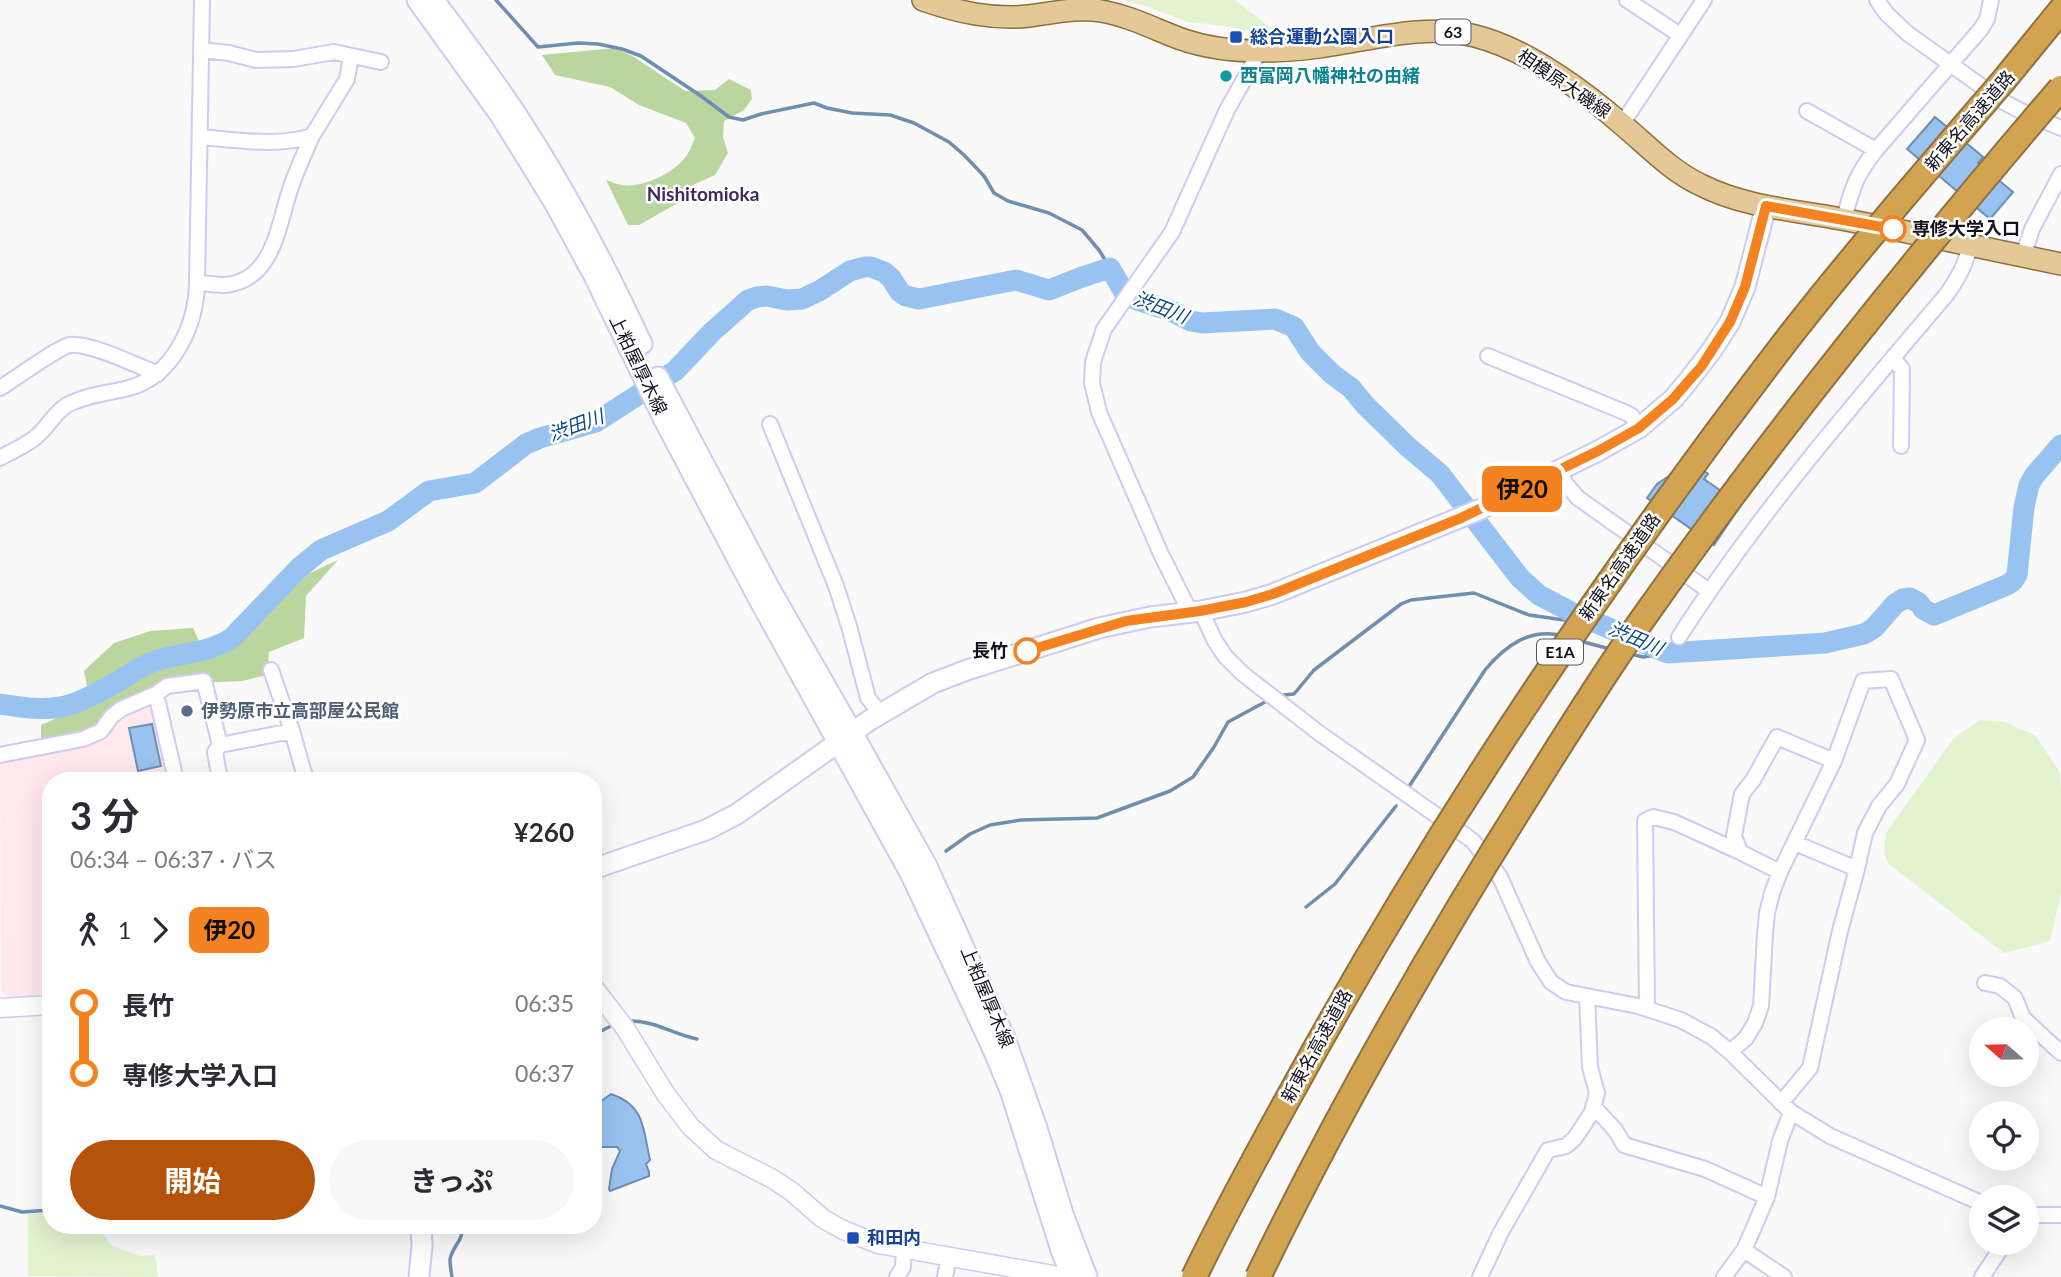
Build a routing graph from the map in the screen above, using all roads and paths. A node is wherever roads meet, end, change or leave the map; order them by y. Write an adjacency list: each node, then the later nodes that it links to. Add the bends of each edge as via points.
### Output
1 (202, 0): 12 (street)
2 (417, 0): 35 (main road, 上粕屋厚木線, via 500,114)
3 (435, 0): 35 (main road, 上粕屋厚木線, via 513,108 567,197 607,270)
4 (923, 0): 13 (main road, 相模原大磯線 / 63, via 986,17 1080,9 1104,12 1184,40)
5 (1627, 0): 11 (street)
6 (1704, 0): 11 (street)
7 (1877, 0): 16 (street, via 1907,33)
8 (1991, 0): 16 (street, via 1982,29)
9 (2061, 10): 10 (highway, 新東名高速道路)
10 (2050, 29): 88 (highway, 新東名高速道路 / E1A, bridge, via 1791,334 1557,656 1396,907)
11 (1680, 34): 20 (street)
12 (201, 50): 14 (street, via 256,60 334,52); 23 (street)
13 (1255, 51): 20 (main road, 相模原大磯線 / 63, via 1317,47 1428,30 1473,35 1531,59); 44 (street, via 1254,62 1172,232 1104,329 1093,362 1098,409 1161,554)
14 (351, 56): 15 (street); 22 (street, via 347,79)
15 (381, 62)
16 (1951, 64): 21 (street, via 2012,107); 25 (street)
17 (2061, 88): 24 (highway, E1A, bridge)
18 (2061, 96): 24 (highway, bridge)
19 (1814, 111): 25 (street)
20 (1622, 124): 27 (main road, 相模原大磯線 / 63, via 1690,180)
21 (2061, 128)
22 (312, 136): 23 (street, via 281,142); 32 (street, via 267,259 255,272 226,285)
23 (200, 137): 32 (street)
24 (2019, 137): 89 (highway, E1A, bridge, via 1817,383 1646,614 1494,849 1413,985)
25 (1876, 150): 28 (street, via 1856,178)
26 (2061, 174): 30 (street)
27 (1766, 206): 28 (main road, 相模原大磯線 / 63); 39 (main road, via 1745,287 1730,322 1701,367)
28 (1844, 220): 29 (main road, 相模原大磯線 / 63)
29 (1970, 245): 30 (main road, 相模原大磯線 / 63); 34 (street, via 1953,285)
30 (2023, 256): 31 (main road, 相模原大磯線 / 63)
31 (2061, 264)
32 (197, 283): 36 (street, via 194,316 174,355)
33 (1488, 356): 39 (street, via 1624,412)
34 (1893, 358): 40 (street, via 1902,369); 43 (street, via 1813,452)
35 (645, 365): 50 (main road, 上粕屋厚木線, via 770,589)
36 (158, 374): 37 (street, via 100,351 68,345); 41 (street, via 146,382 66,405 37,437)
37 (0, 388)
38 (770, 424): 48 (street, via 836,586 868,698)
39 (1639, 428): 42 (main road)
40 (1901, 446)
41 (2, 452)
42 (1559, 471): 43 (street, via 1578,498); 44 (main road, via 1461,518 1273,594)
43 (1709, 591): 45 (street)
44 (1195, 611): 48 (main road, via 1126,621 980,666 933,683); 63 (street, via 1243,674 1473,841 1500,877 1551,982 1566,992)
45 (1679, 636)
46 (271, 670): 49 (street)
47 (156, 694): 51 (street, via 167,686 204,681); 52 (street, via 121,709 101,731 83,739); 54 (street)
48 (880, 713): 50 (main road)
49 (292, 731): 51 (street); 56 (street)
50 (846, 738): 59 (main road, via 737,814 706,830); 76 (main road, 上粕屋厚木線, via 927,866 989,1001 1022,1084)
51 (220, 745): 55 (street, via 215,752)
52 (0, 755)
53 (1834, 761): 57 (street); 58 (street, via 1777,737 1742,794 1734,836); 60 (street, via 1863,681 1891,678 1917,740 1897,784 1865,834)
54 (174, 772)
55 (219, 772)
56 (304, 772)
57 (1795, 843): 60 (street); 61 (street)
58 (1740, 852): 61 (street); 67 (street, via 1674,821 1653,817 1645,821)
59 (602, 866)
60 (1857, 869): 71 (street, via 1810,1069)
61 (1780, 872): 68 (street, via 1767,913 1761,1006 1746,1038)
62 (1985, 984): 69 (street, via 2000,986 2015,998 2022,1018)
63 (1587, 996): 67 (street); 70 (street, via 1590,1067 1597,1093)
64 (602, 998): 78 (street, via 678,1112 710,1145 791,1191 841,1230)
65 (42, 1005): 66 (street)
66 (0, 1007)
67 (1647, 1009): 68 (street, via 1681,1020)
68 (1730, 1052): 71 (street)
69 (2061, 1054)
70 (1594, 1107): 72 (street, via 1624,1145 1705,1169); 90 (street, via 1575,1138 1566,1146 1548,1150)
71 (1786, 1107): 72 (street); 73 (street, via 1830,1136)
72 (1767, 1196): 79 (street)
73 (1969, 1198)
74 (2039, 1215): 75 (street)
75 (2061, 1215)
76 (1057, 1216): 86 (main road, 上粕屋厚木線); 87 (main road, 上粕屋厚木線)
77 (421, 1234): 83 (main road)
78 (904, 1249): 81 (street); 82 (street)
79 (1744, 1250): 91 (street); 92 (street)
80 (1996, 1255): 93 (street)
81 (949, 1256): 84 (street); 85 (street)
82 (903, 1274)
83 (419, 1277)
84 (945, 1277)
85 (1065, 1277)
86 (1072, 1277)
87 (1087, 1277)
88 (1194, 1277)
89 (1258, 1277)
90 (1479, 1277)
91 (1724, 1277)
92 (1784, 1277)
93 (1982, 1277)

